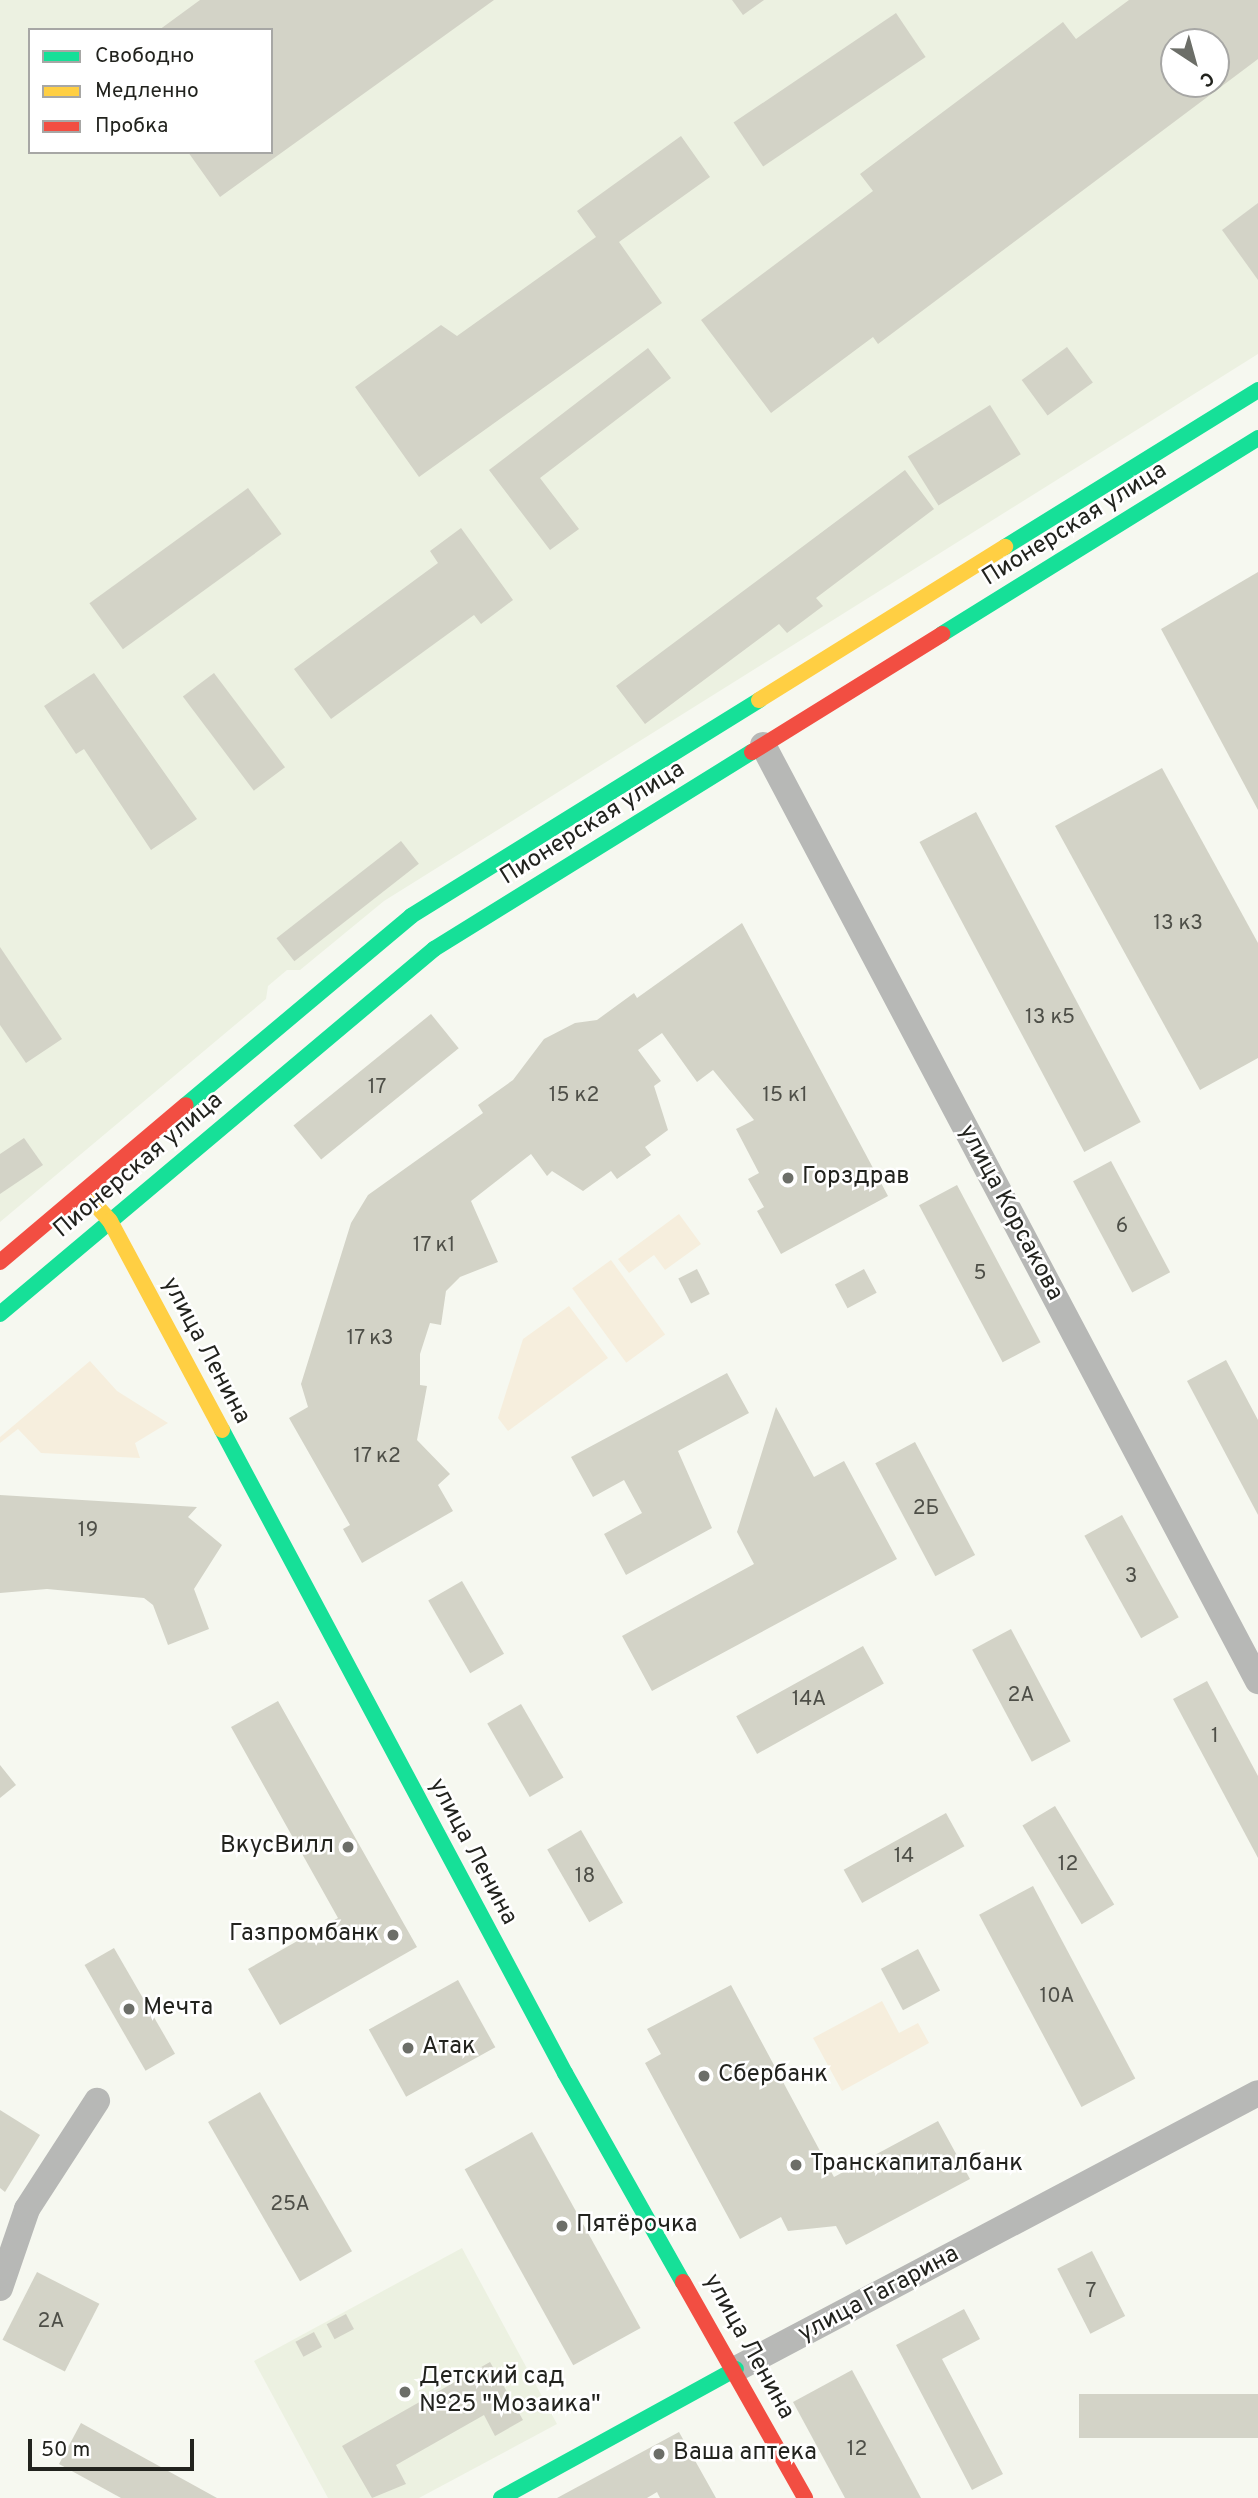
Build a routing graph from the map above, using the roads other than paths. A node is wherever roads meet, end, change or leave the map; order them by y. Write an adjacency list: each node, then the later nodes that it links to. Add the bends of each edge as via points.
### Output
1 (1258, 390): 4 (main road, Пионерская улица, via 411,916)
2 (1258, 438): 3 (main road, Пионерская улица)
3 (763, 745): 5 (main road, Пионерская улица, via 434,950); 8 (street, улица Корсакова)
4 (84, 1190): 5 (main road, улица Ленина); 6 (main road, Пионерская улица)
5 (110, 1221): 7 (main road, Пионерская улица); 12 (main road, улица Ленина, via 560,2064)
6 (0, 1262)
7 (0, 1314)
8 (1258, 1681)
9 (1258, 2093): 12 (street, улица Гагарина)
10 (97, 2101): 11 (street, via 27,2209)
11 (0, 2288)
12 (736, 2369): 13 (main road, улица Гагарина); 14 (main road, улица Ленина)
13 (501, 2498)
14 (805, 2498)

